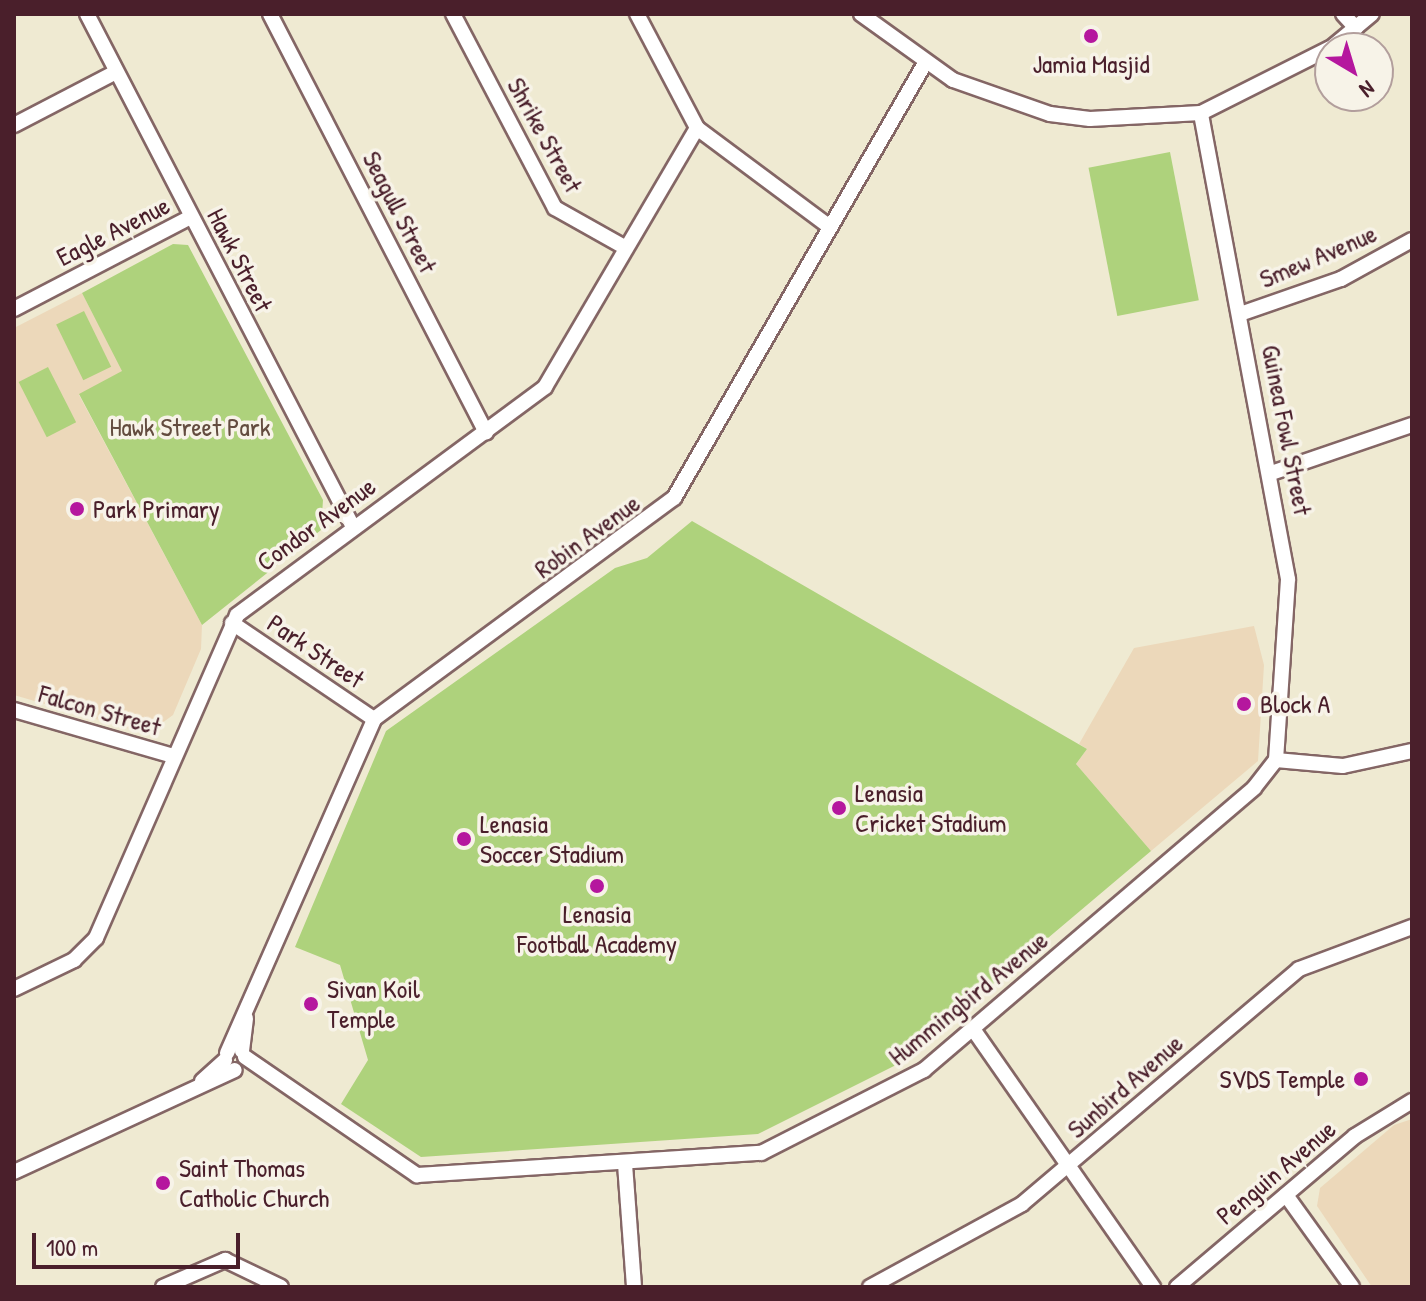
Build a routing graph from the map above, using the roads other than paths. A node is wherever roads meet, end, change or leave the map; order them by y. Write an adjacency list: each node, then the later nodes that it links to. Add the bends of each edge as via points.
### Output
1 (87, 14): 12 (street, Hawk Street)
2 (270, 14): 23 (street, Seagull Street)
3 (453, 14): 19 (street, Shrike Street, via 555,208)
4 (637, 14): 15 (street)
5 (861, 14): 11 (street)
6 (1343, 14): 8 (street)
7 (1372, 14): 8 (street)
8 (1356, 28): 9 (street)
9 (1351, 32)
10 (1314, 56): 13 (street)
11 (924, 65): 13 (street, via 1050,114); 17 (street, Robin Avenue)
12 (116, 72): 14 (street); 16 (street, Hawk Street)
13 (1201, 113): 21 (street, Guinea Fowl Street)
14 (14, 125)
15 (697, 128): 17 (street); 19 (street, Condor Avenue)
16 (191, 217): 20 (street, Eagle Avenue); 25 (street, Hawk Street)
17 (830, 227): 28 (street, Robin Avenue, via 668,505)
18 (1412, 240): 21 (street, Smew Avenue, via 1341,279)
19 (626, 248): 23 (street, Condor Avenue, via 545,387)
20 (14, 309)
21 (1240, 314): 24 (street, Guinea Fowl Street)
22 (1412, 425): 24 (street)
23 (486, 432): 25 (street, Condor Avenue)
24 (1271, 473): 31 (street, Guinea Fowl Street, via 1288,579)
25 (353, 527): 26 (street, Condor Avenue)
26 (232, 623): 28 (street, Park Street); 30 (street, Condor Avenue)
27 (14, 710): 30 (street, Falcon Street)
28 (374, 719): 35 (street, via 249,1006)
29 (1412, 751): 31 (street, via 1343,766)
30 (173, 756): 33 (street, Condor Avenue, via 96,938 74,960)
31 (1276, 760): 34 (street, Hummingbird Avenue, via 1254,788)
32 (1412, 927): 38 (street, Sunbird Avenue, via 1299,969)
33 (14, 989)
34 (973, 1029): 37 (street, Hummingbird Avenue, via 910,1080 770,1150); 38 (street)
35 (236, 1060): 37 (street, Hummingbird Avenue, via 271,1076 417,1175); 39 (street, via 189,1091)
36 (1412, 1101): 40 (street, Penguin Avenue, via 1355,1136)
37 (625, 1164): 43 (street)
38 (1070, 1165): 44 (street, Sunbird Avenue, via 983,1231); 45 (street)
39 (14, 1172)
40 (1286, 1195): 46 (street, Penguin Avenue); 47 (street)
41 (163, 1287): 42 (street, via 225,1260)
42 (281, 1287)
43 (634, 1287)
44 (870, 1287)
45 (1153, 1287)
46 (1177, 1287)
47 (1352, 1287)

